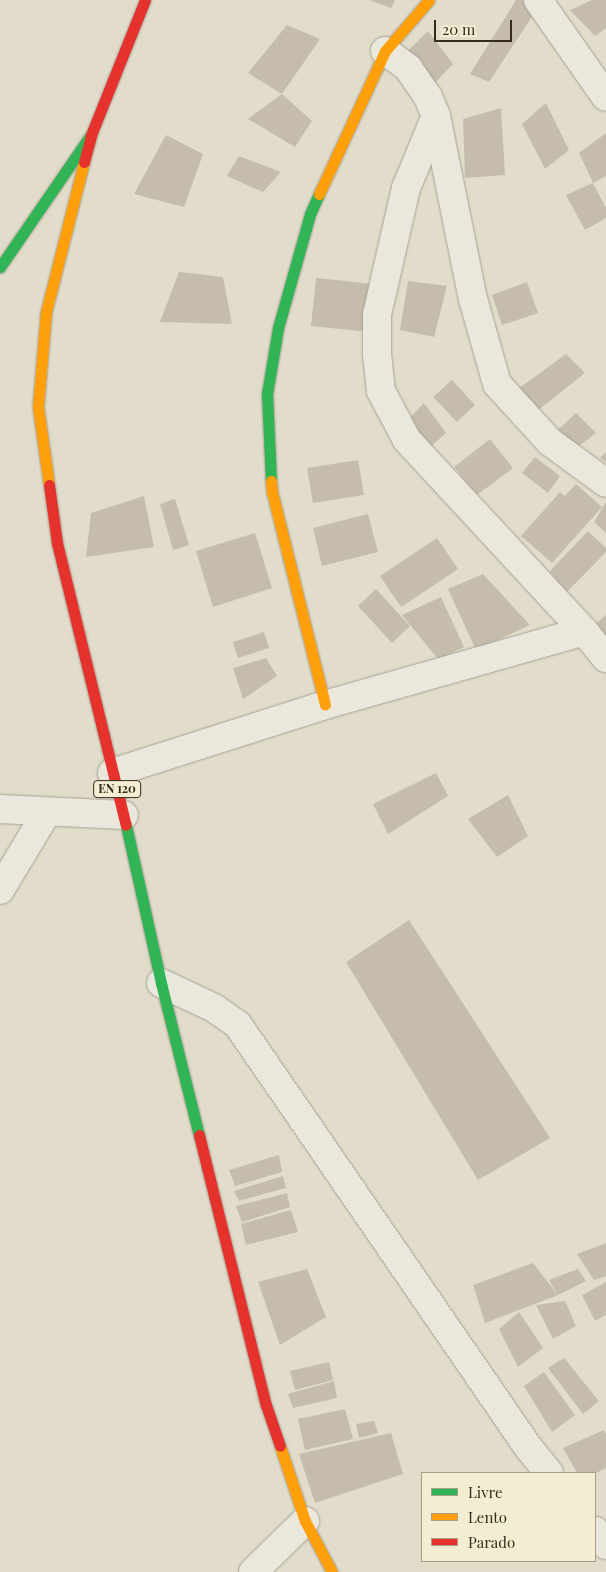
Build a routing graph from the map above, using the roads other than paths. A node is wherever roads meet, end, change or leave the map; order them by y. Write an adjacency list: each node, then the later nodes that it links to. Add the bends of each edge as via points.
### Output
1 (145, 0): 7 (main road, EN 120)
2 (429, 0): 4 (main road)
3 (538, 0): 5 (street)
4 (385, 51): 6 (street, via 408,68 428,97); 12 (main road, via 310,214 278,328 267,394 272,492)
5 (606, 97)
6 (436, 116): 9 (street, via 474,299 497,384 550,442); 10 (street, via 406,188 377,315 377,354 382,391 407,440)
7 (91, 134): 8 (main road); 13 (main road, EN 120, via 46,312 38,407 57,542)
8 (0, 267)
9 (606, 483)
10 (584, 631): 11 (street); 12 (street)
11 (606, 658)
12 (325, 705): 13 (street)
13 (112, 773): 16 (main road, EN 120)
14 (0, 809): 15 (street)
15 (46, 812): 16 (street); 17 (street)
16 (124, 815): 18 (main road, EN 120)
17 (0, 890)
18 (162, 983): 19 (street, via 214,1008 238,1025); 20 (main road, EN 120, via 266,1405)
19 (548, 1472)
20 (305, 1521): 23 (street); 24 (main road, EN 120)
21 (596, 1532): 22 (street)
22 (606, 1545)
23 (253, 1572)
24 (332, 1572)

